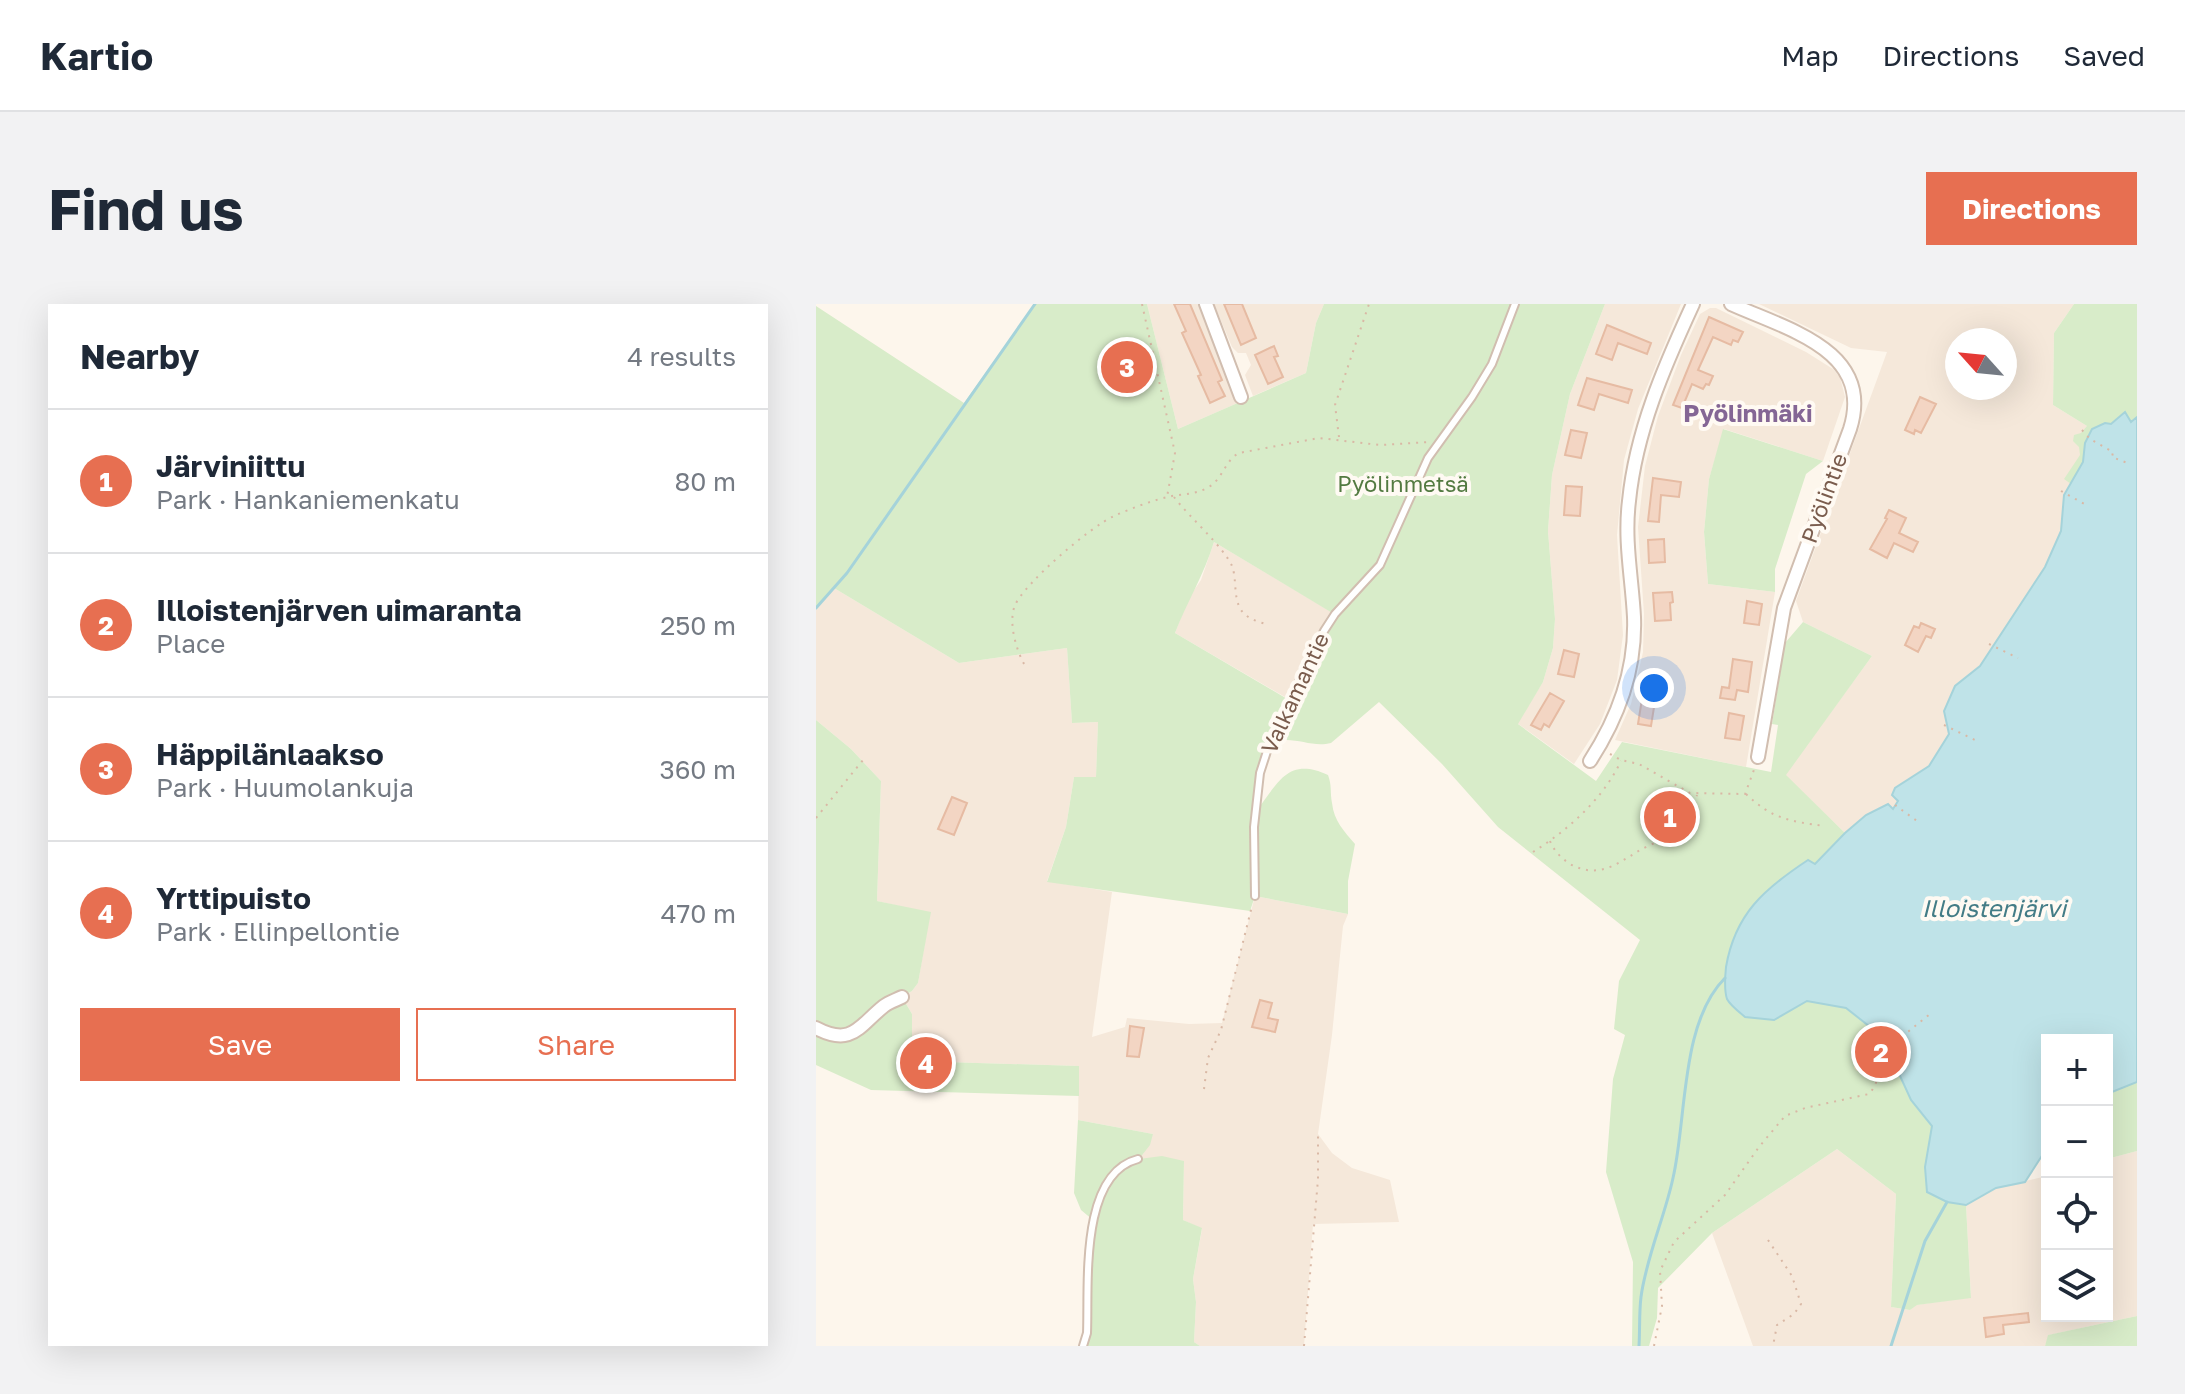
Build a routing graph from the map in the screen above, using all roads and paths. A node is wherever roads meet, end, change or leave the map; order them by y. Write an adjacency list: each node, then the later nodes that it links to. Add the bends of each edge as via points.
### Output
1 (1142, 304): 14 (path, via 1175,453)
2 (1206, 304): 7 (street)
3 (1369, 304): 9 (path, via 1335,405)
4 (1515, 304): 10 (lane, Valkamantie, via 1492,364)
5 (1693, 304): 25 (street, via 1638,443 1627,530 1634,622 1630,671 1618,709)
6 (1731, 304): 26 (street, Pyölintie, via 1832,353 1850,378 1855,401 1850,429 1784,608)
7 (1241, 397)
8 (2082, 430): 11 (path, via 2113,452 2112,457)
9 (1339, 439): 10 (path, via 1380,445); 13 (path, via 1239,453 1229,458 1208,488)
10 (1438, 442): 35 (lane, Valkamantie, via 1380,565 1324,631 1266,752 1254,827)
11 (2130, 464)
12 (2061, 491): 15 (path)
13 (1173, 496): 14 (path); 16 (path, via 1223,551 1242,611)
14 (1167, 498): 19 (path, via 1111,517 1030,585 1012,618)
15 (2088, 506)
16 (1269, 625)
17 (1989, 644): 18 (path)
18 (2018, 658)
19 (1024, 664)
20 (1944, 725): 21 (path)
21 (1977, 741)
22 (1612, 755): 24 (path)
23 (863, 760): 30 (path)
24 (1621, 760): 27 (path); 33 (path, via 1599,795)
25 (1590, 761)
26 (1757, 761): 28 (path)
27 (1697, 794): 28 (path); 33 (path, via 1687,827 1677,836 1648,846 1611,869 1591,871 1571,864)
28 (1745, 794): 32 (path, via 1776,817)
29 (1895, 805): 31 (path)
30 (816, 818)
31 (1917, 821)
32 (1824, 826)
33 (1550, 841): 34 (path)
34 (1533, 852)
35 (1255, 896): 39 (path, via 1221,1030 1208,1058)
36 (902, 997): 38 (street, via 851,1035)
37 (1930, 1014): 45 (path, via 1888,1048 1869,1094 1785,1116 1725,1195 1674,1242 1660,1271 1662,1306)
38 (816, 1028)
39 (1204, 1089)
40 (1318, 1134): 44 (path)
41 (1138, 1159): 43 (lane, via 1118,1167 1108,1180 1093,1220)
42 (1768, 1240): 46 (path, via 1792,1276 1801,1304 1777,1325)
43 (1083, 1346)
44 (1304, 1346)
45 (1654, 1346)
46 (1773, 1346)

